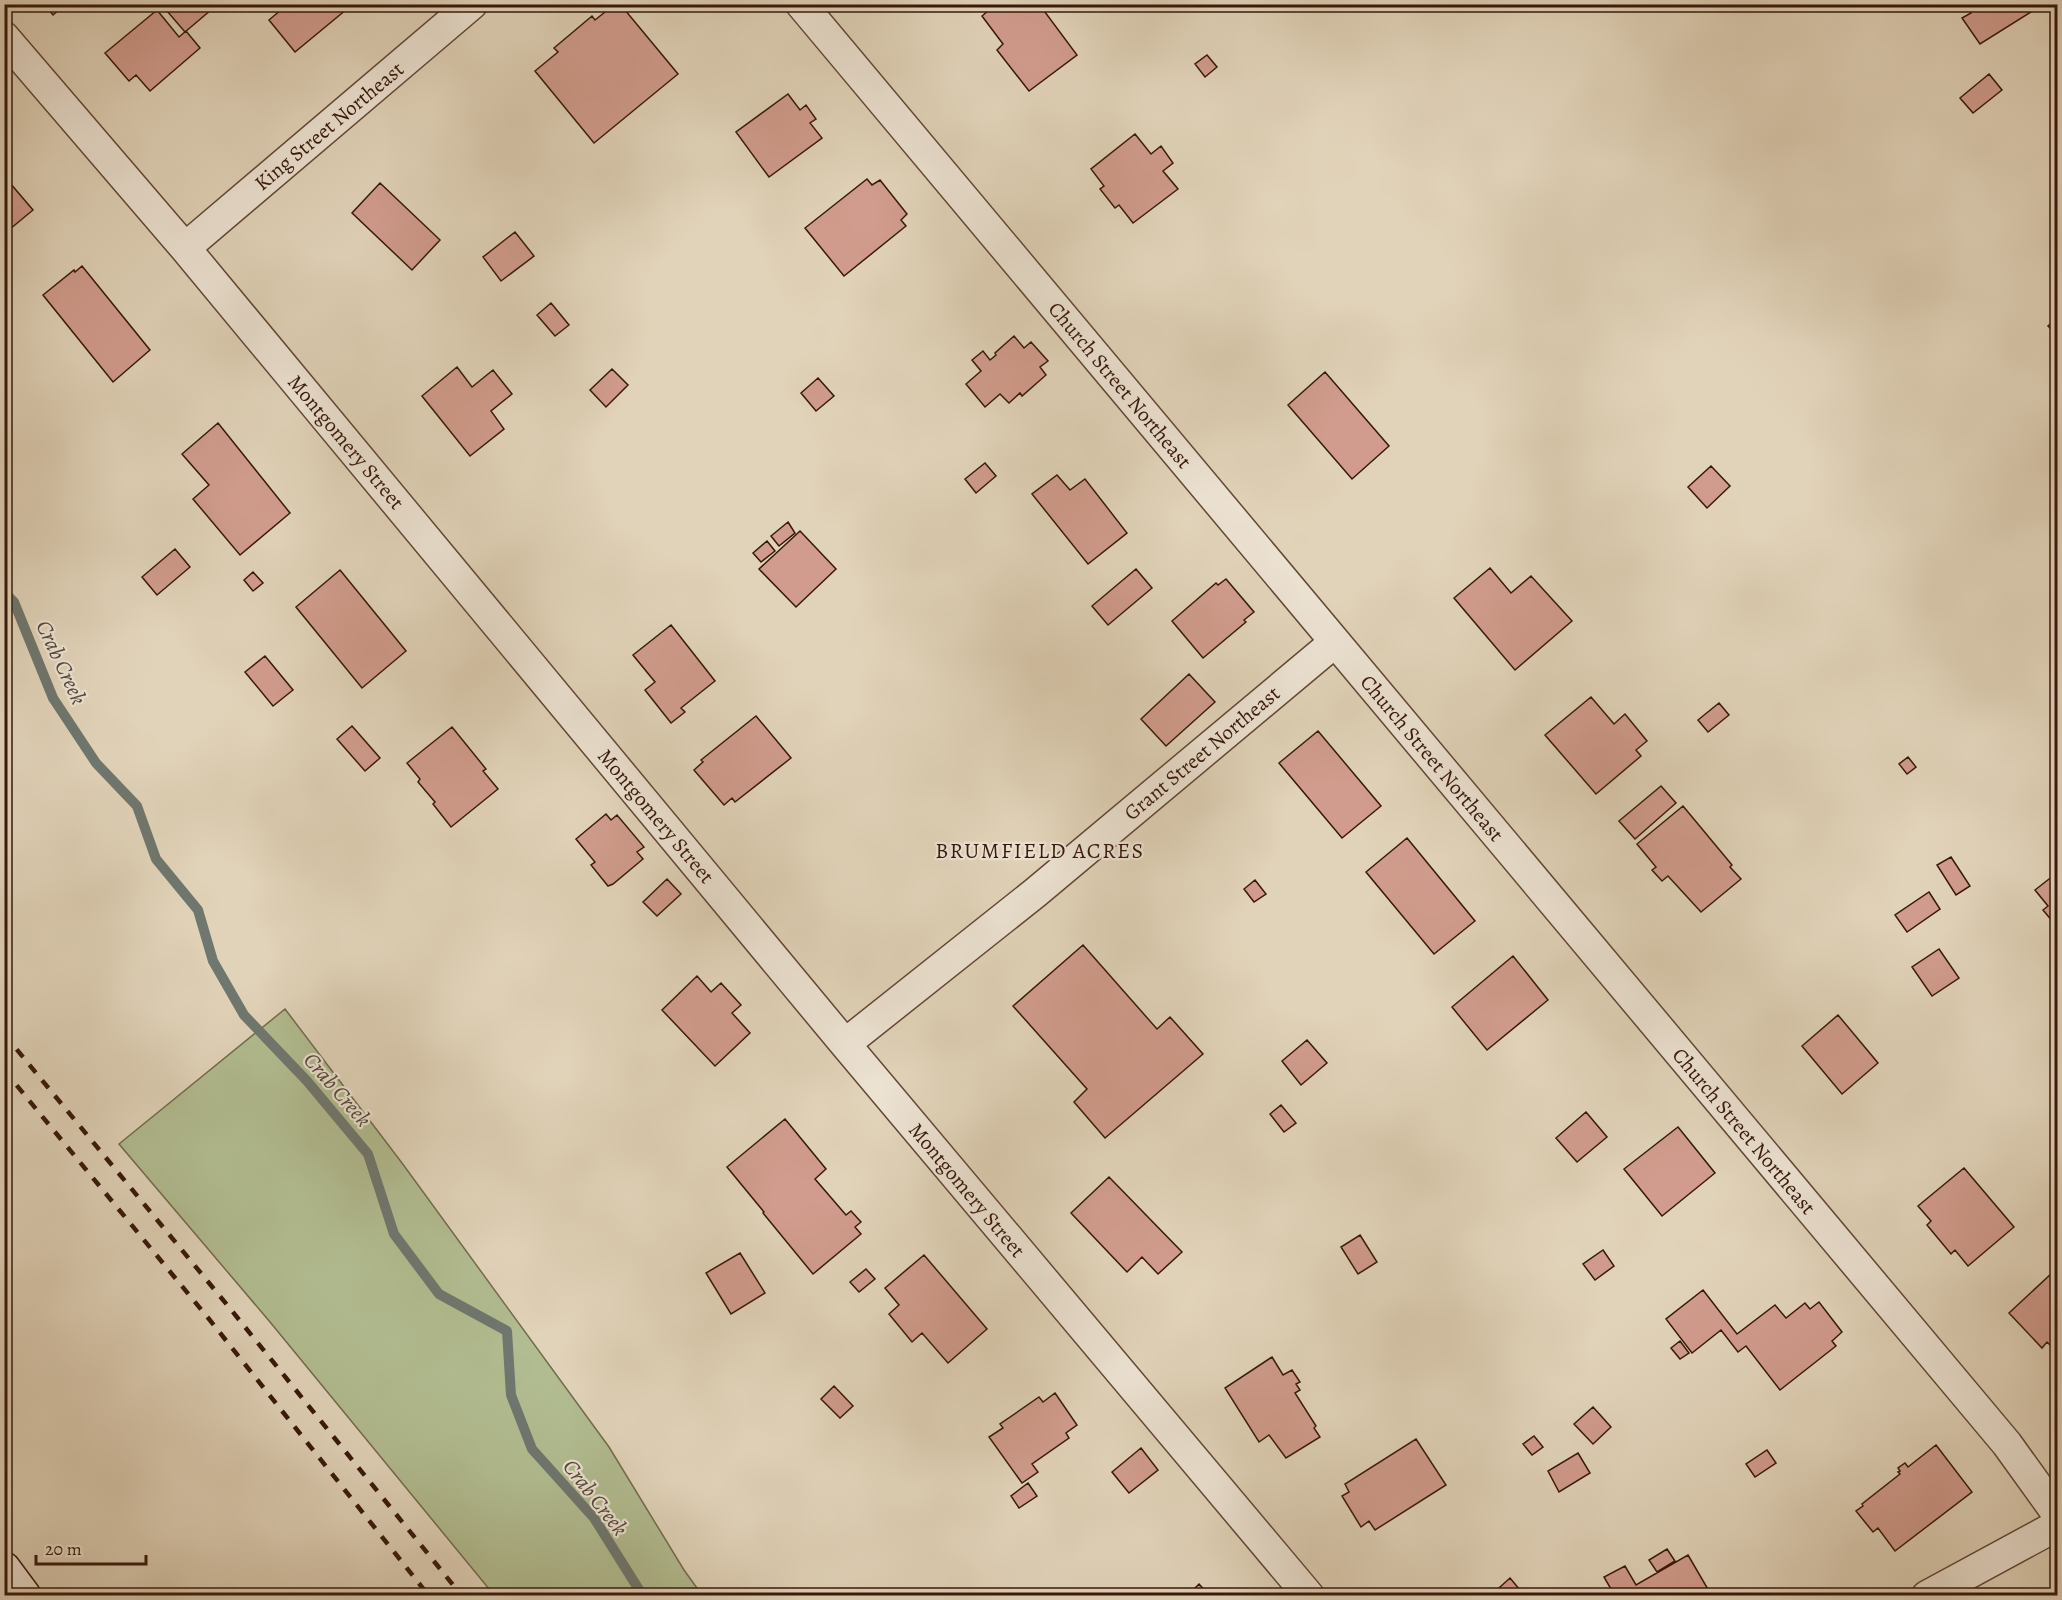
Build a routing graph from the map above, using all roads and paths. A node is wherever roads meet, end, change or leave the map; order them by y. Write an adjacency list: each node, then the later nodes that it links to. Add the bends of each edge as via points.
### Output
1 (472, 4): 4 (street, King Street Northeast)
2 (801, 4): 5 (street, Church Street Northeast)
3 (4, 37): 4 (street, Montgomery Street)
4 (185, 248): 6 (street, Montgomery Street)
5 (1335, 642): 6 (street, Grant Street Northeast, via 1035,893); 7 (street, Church Street Northeast, via 2007,1444)
6 (845, 1044): 11 (street, Montgomery Street)
7 (2058, 1515)
8 (2058, 1525): 12 (street)
9 (4, 1569): 10 (main road)
10 (24, 1596)
11 (1309, 1596)
12 (1927, 1596)

